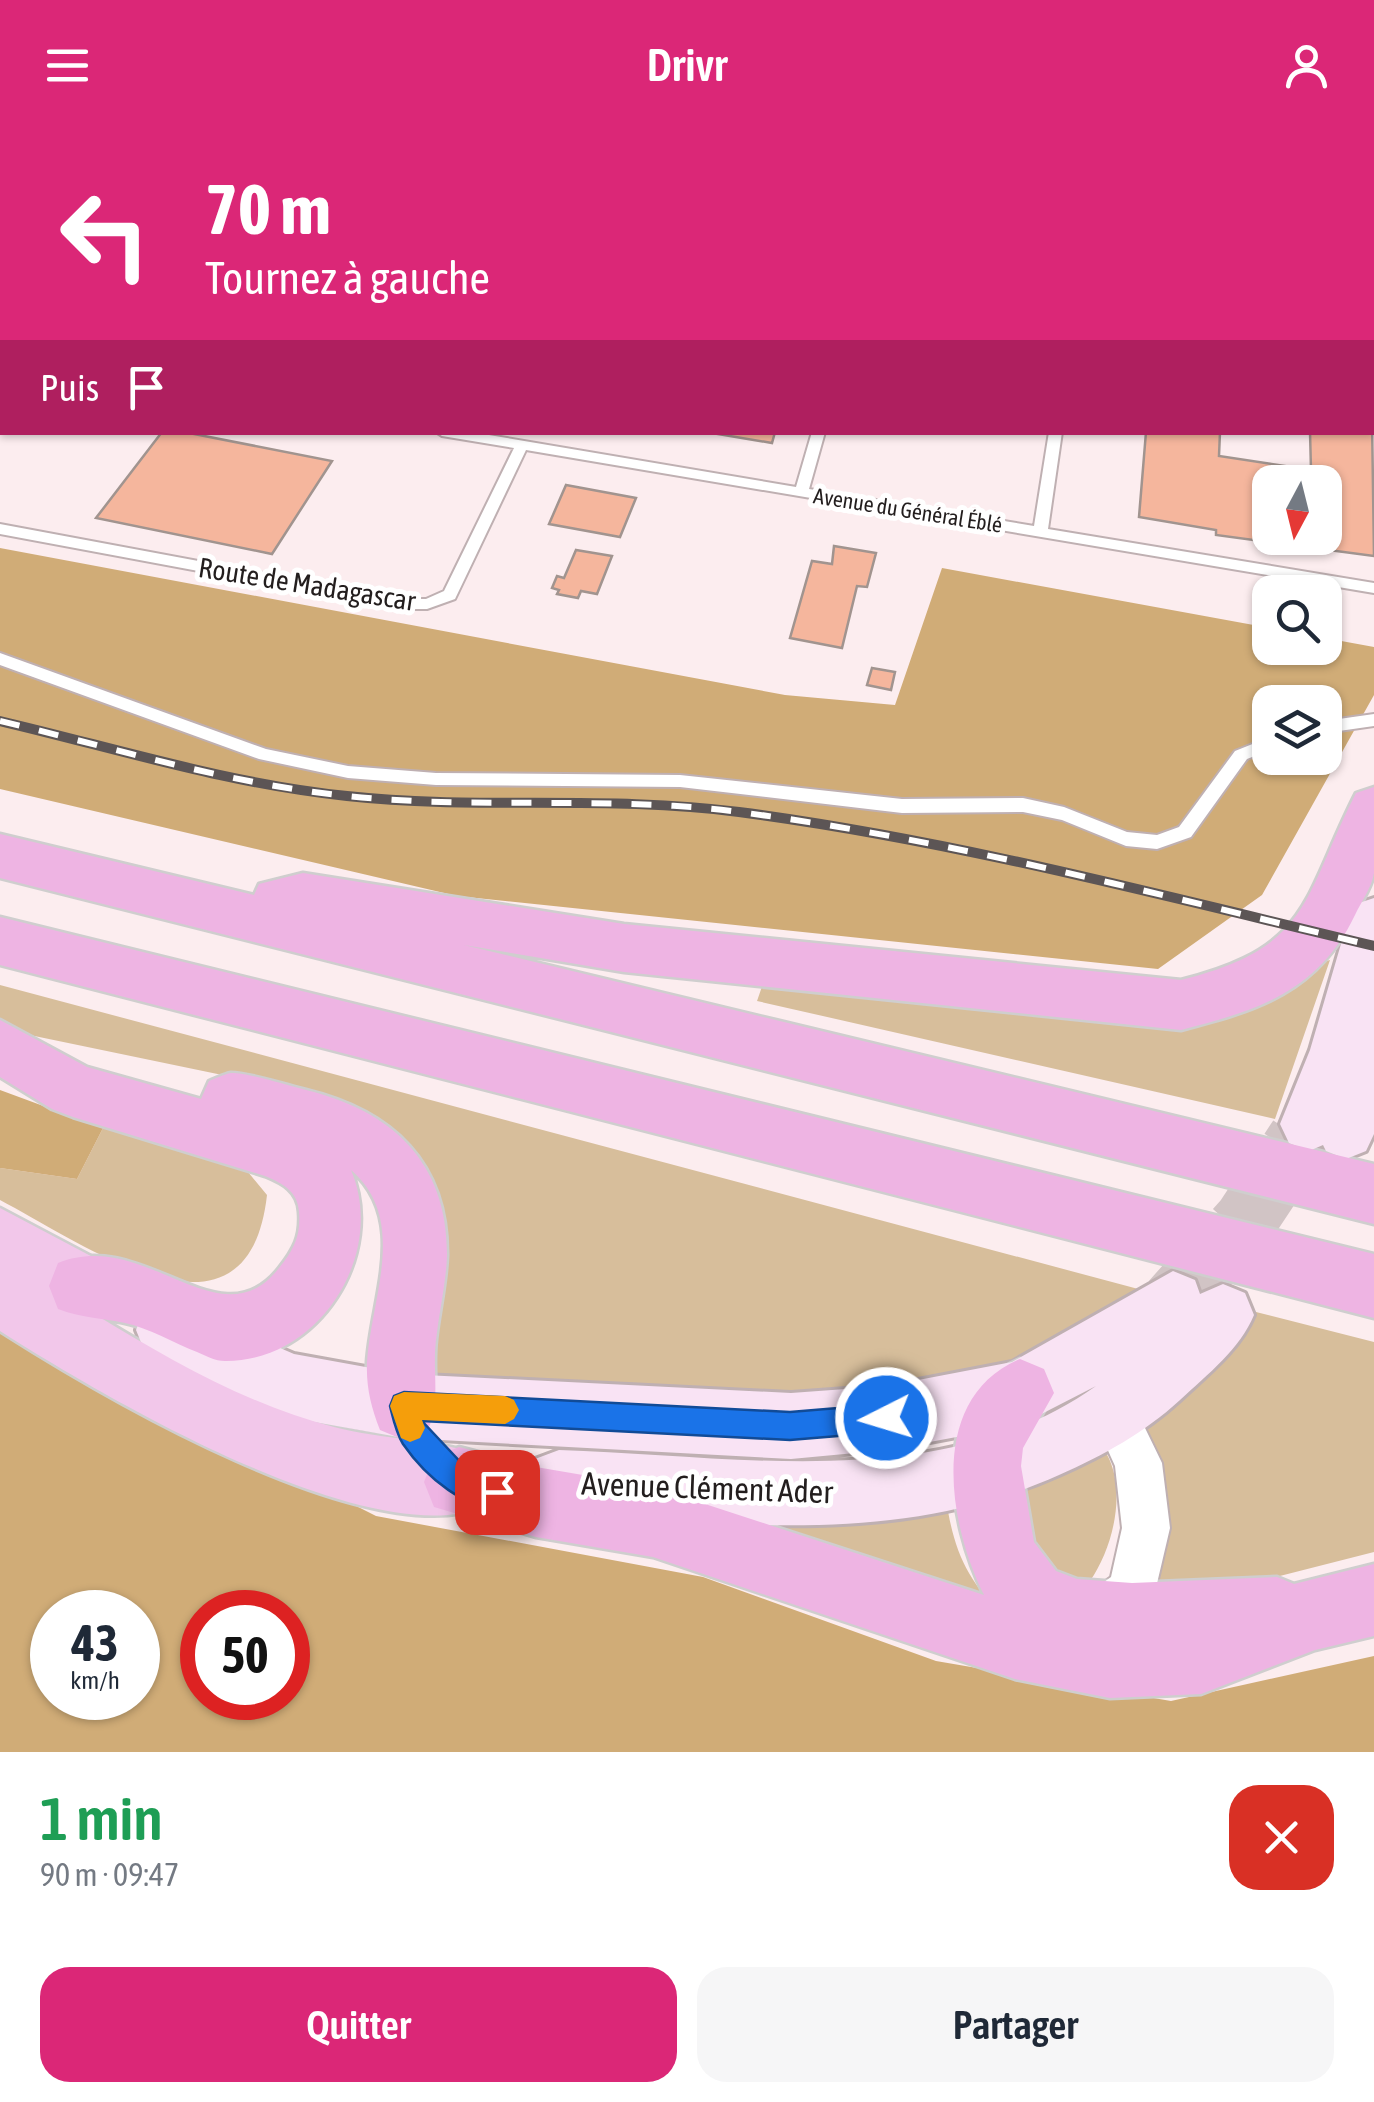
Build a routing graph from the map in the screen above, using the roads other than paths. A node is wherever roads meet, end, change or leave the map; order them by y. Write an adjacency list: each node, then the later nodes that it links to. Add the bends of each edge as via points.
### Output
1 (459, 435): 5 (lane, Avenue du Général Éblé)
2 (535, 435): 5 (lane, Route de Madagascar)
3 (818, 435): 6 (lane)
4 (1056, 435): 8 (lane)
5 (526, 447): 6 (lane, Avenue du Général Éblé); 7 (lane, Route de Madagascar, via 450,595 427,604)
6 (801, 492): 8 (lane, Avenue du Général Éblé)
7 (0, 529)
8 (1040, 532): 9 (lane, Avenue du Général Éblé)
9 (1374, 588)
10 (0, 659): 13 (lane, via 265,755 348,772 680,781 902,806 1024,805 1126,839 1158,842 1185,832 1241,755)
11 (1374, 720): 12 (lane)
12 (1342, 725)
13 (1252, 750)
14 (1374, 808): 16 (highway, via 1330,912 1284,969 1239,991 1181,1005 624,948 303,896)
15 (0, 856): 16 (highway)
16 (212, 910): 21 (highway)
17 (1374, 920): 20 (main road, via 1338,1050 1327,1128)
18 (0, 941): 24 (highway)
19 (6, 1049): 23 (highway, via 74,1090 273,1149 307,1164 329,1190 332,1230 319,1269 292,1304 254,1328 220,1329 128,1291); 27 (highway, via 343,1130 384,1159 412,1202 417,1256 397,1375)
20 (1374, 1051)
21 (1374, 1194)
22 (0, 1240): 23 (main road, Avenue Clément Ader)
23 (81, 1286): 27 (main road, Avenue Clément Ader, via 292,1386)
24 (1374, 1286)
25 (0, 1293): 30 (main road, Avenue Clément Ader, via 180,1399 272,1439 383,1473)
26 (1020, 1393): 27 (main road, Avenue Clément Ader, via 886,1418 790,1426); 28 (main road, Avenue Clément Ader, via 1119,1339 1198,1309); 29 (highway, via 986,1446)
27 (404, 1406): 30 (main road, via 412,1433)
28 (1114, 1413): 29 (main road, Avenue Clément Ader); 32 (street, via 1138,1463 1146,1528 1132,1591)
29 (984, 1475): 30 (main road, Avenue Clément Ader, via 893,1492 798,1494); 32 (highway, via 1012,1578 1052,1610)
30 (458, 1482): 31 (highway, via 653,1522 1015,1642 1110,1661 1202,1658)
31 (1344, 1606): 32 (highway)
32 (1098, 1618)

